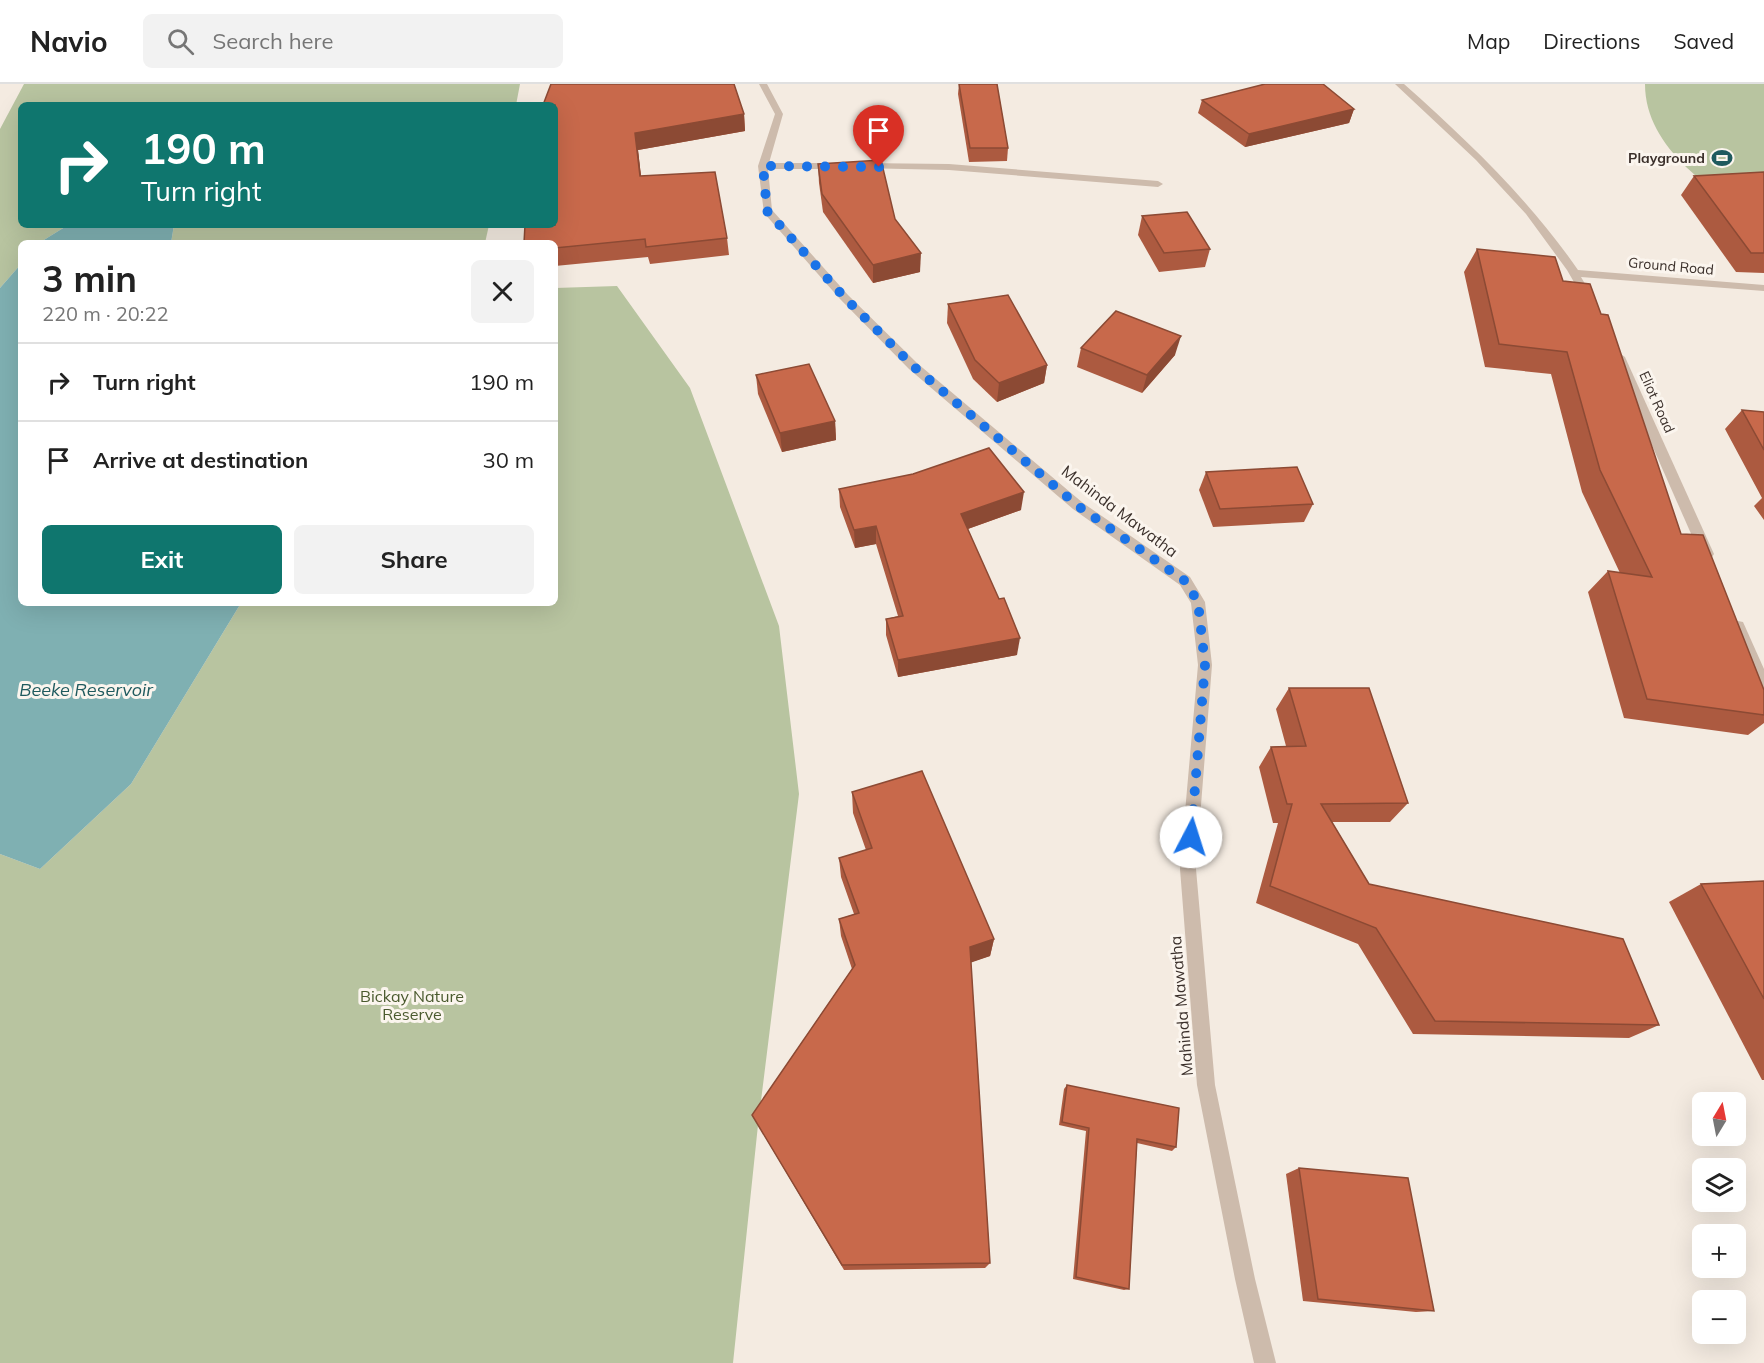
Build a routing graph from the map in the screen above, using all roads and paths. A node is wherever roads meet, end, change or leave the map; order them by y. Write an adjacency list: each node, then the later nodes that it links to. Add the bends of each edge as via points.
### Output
1 (764, 84): 3 (street, Mahinda Mawatha, via 779,114)
2 (1399, 84): 7 (street, via 1514,195)
3 (763, 166): 4 (street); 14 (street, Mahinda Mawatha, via 767,211 875,328 913,366 1078,506 1185,581 1198,602 1205,665 1188,869 1205,1074)
4 (844, 166)
5 (856, 166): 6 (street, via 949,167)
6 (1158, 184)
7 (1576, 273): 8 (street, Ground Road); 9 (street)
8 (1764, 288)
9 (1598, 316)
10 (1614, 347): 11 (street, Eliot Road)
11 (1713, 569)
12 (1732, 612): 13 (street)
13 (1764, 686)
14 (1265, 1363)

